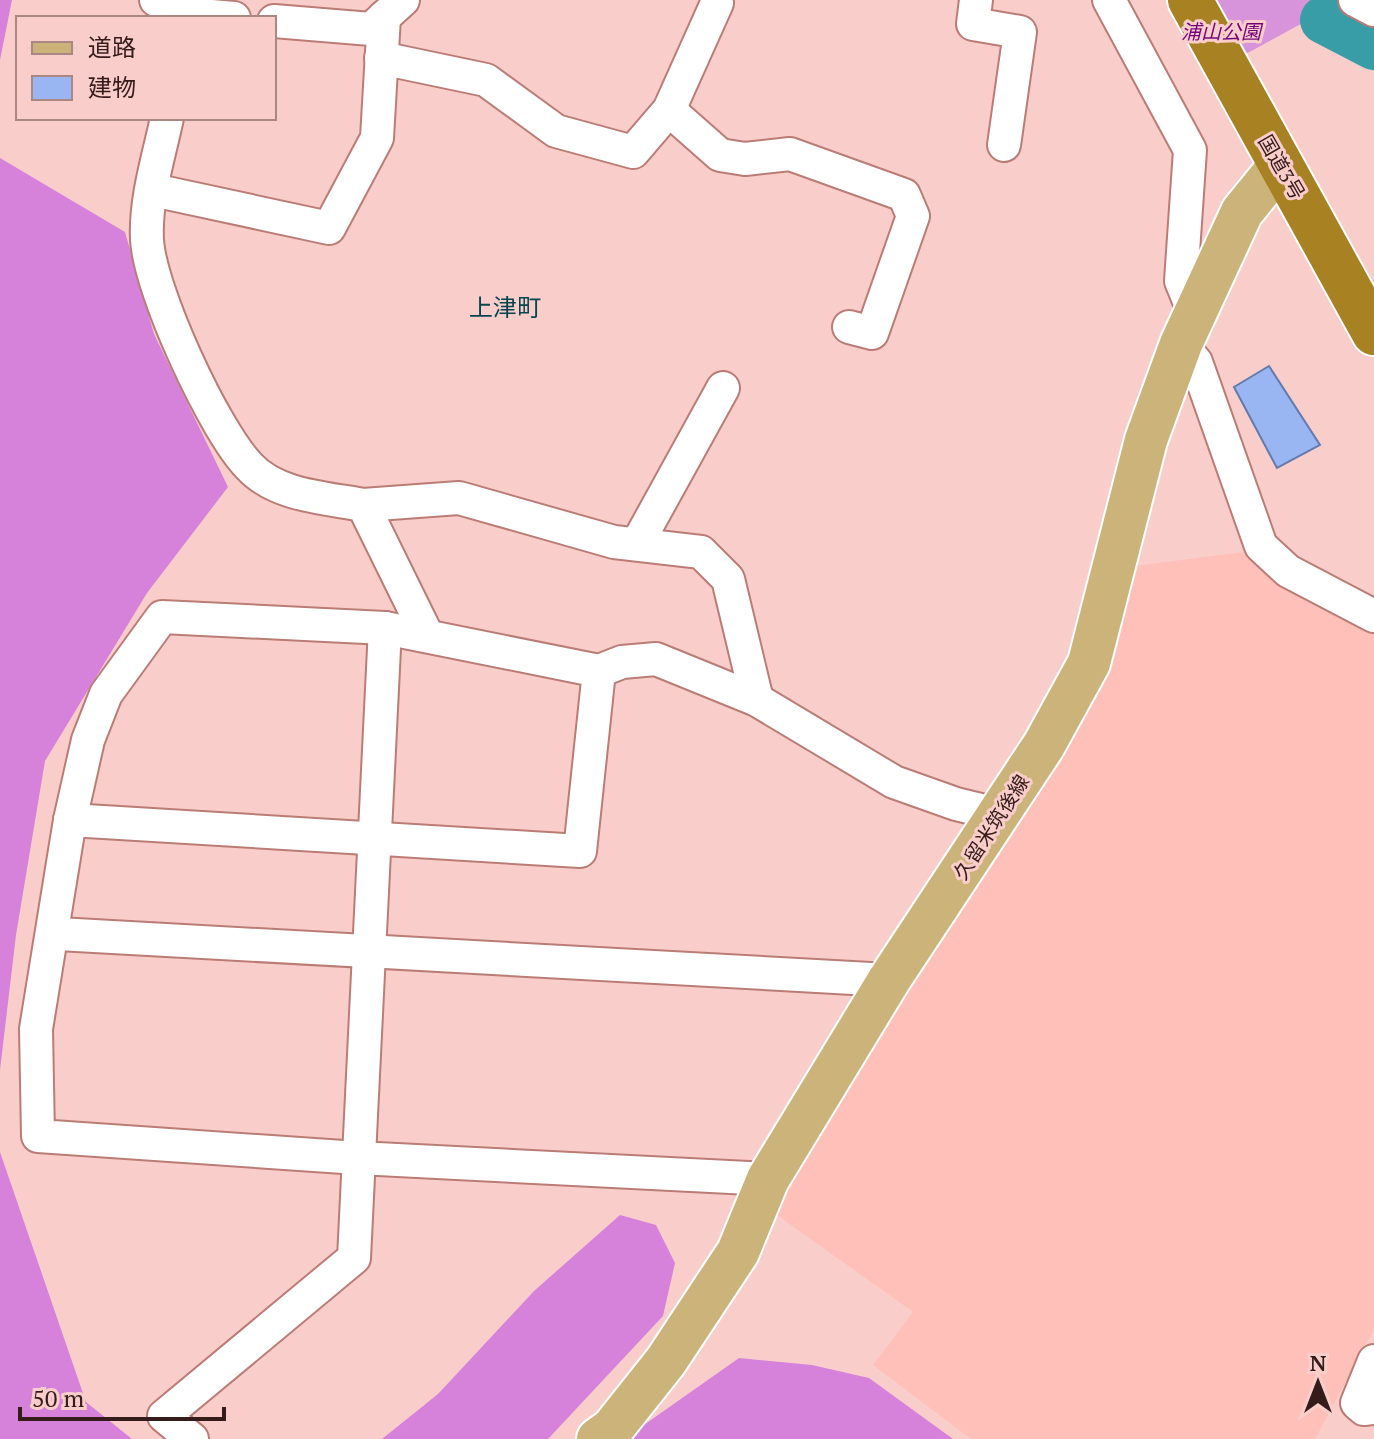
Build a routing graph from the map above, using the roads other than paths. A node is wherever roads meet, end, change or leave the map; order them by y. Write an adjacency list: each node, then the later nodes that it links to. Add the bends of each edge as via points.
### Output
1 (156, 0): 9 (street)
2 (976, 0): 14 (street, via 973,24 1020,32)
3 (1109, 0): 18 (street, via 1190,150 1181,281)
4 (1190, 0): 15 (highway, 国道3号)
5 (1355, 0): 8 (street)
6 (716, 1): 12 (street)
7 (393, 8): 10 (street, via 371,29); 11 (street)
8 (1374, 10)
9 (188, 16)
10 (276, 21)
11 (381, 58): 12 (street, via 486,80 556,131 633,152); 16 (street, via 377,138 329,228)
12 (669, 110): 17 (street, via 720,155 745,159 790,154 904,195 913,216 872,333)
13 (167, 120): 16 (street)
14 (1004, 145)
15 (1281, 164): 18 (main road, 久留米筑後線, via 1242,212); 19 (highway, 国道3号)
16 (153, 190): 21 (street, via 147,240 170,322 206,399 249,467 288,490)
17 (849, 327)
18 (1188, 328): 23 (street, via 1261,546 1288,571); 28 (main road, 久留米筑後線, via 1146,440 1089,663)
19 (1374, 333)
20 (723, 388): 22 (street)
21 (363, 505): 22 (street, via 459,498); 25 (street)
22 (637, 544): 27 (street, via 701,552 728,579)
23 (1374, 616)
24 (385, 628): 25 (street); 29 (street, via 162,617 106,694 88,740); 30 (street)
25 (427, 635): 26 (street)
26 (599, 671): 27 (street, via 622,662 656,659); 30 (street, via 580,851)
27 (757, 700): 28 (street, via 894,782)
28 (1001, 815): 33 (main road, 久留米筑後線)
29 (70, 820): 30 (street); 34 (street, via 36,1029 38,1136)
30 (373, 839): 32 (street)
31 (58, 934): 32 (street)
32 (367, 952): 33 (street); 34 (street)
33 (889, 980): 35 (main road, 久留米筑後線)
34 (358, 1158): 35 (street); 38 (street, via 354,1258 164,1416)
35 (768, 1179): 39 (main road, 久留米筑後線, via 738,1252 666,1361)
36 (1373, 1365): 37 (street, via 1357,1403)
37 (1374, 1408)
38 (192, 1439)
39 (598, 1439)

